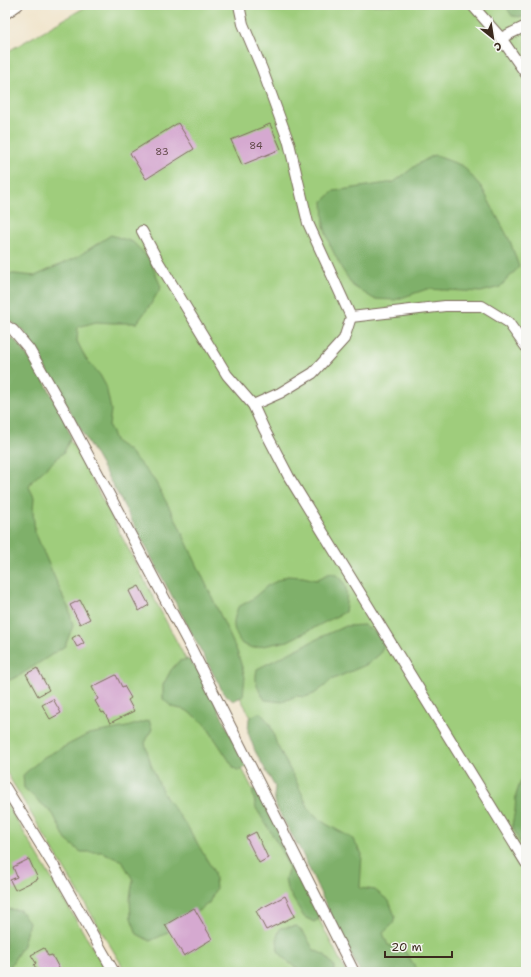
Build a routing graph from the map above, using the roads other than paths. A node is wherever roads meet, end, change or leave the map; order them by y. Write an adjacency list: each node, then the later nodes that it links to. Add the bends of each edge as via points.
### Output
1 (18, 5): 4 (lane)
2 (239, 5): 9 (lane, via 243,24 289,143 308,223)
3 (472, 5): 6 (lane)
4 (5, 14)
5 (526, 26): 6 (lane)
6 (501, 38): 7 (lane)
7 (526, 74)
8 (142, 231): 12 (lane, via 227,375)
9 (352, 317): 11 (lane, via 445,306 482,306 508,322); 12 (lane, via 344,339 313,373 280,393)
10 (5, 325): 16 (lane, via 14,330 29,349 67,415 192,648)
11 (526, 347)
12 (253, 405): 14 (lane, via 289,477)
13 (5, 787): 15 (lane)
14 (526, 863)
15 (114, 972)
16 (354, 972)

